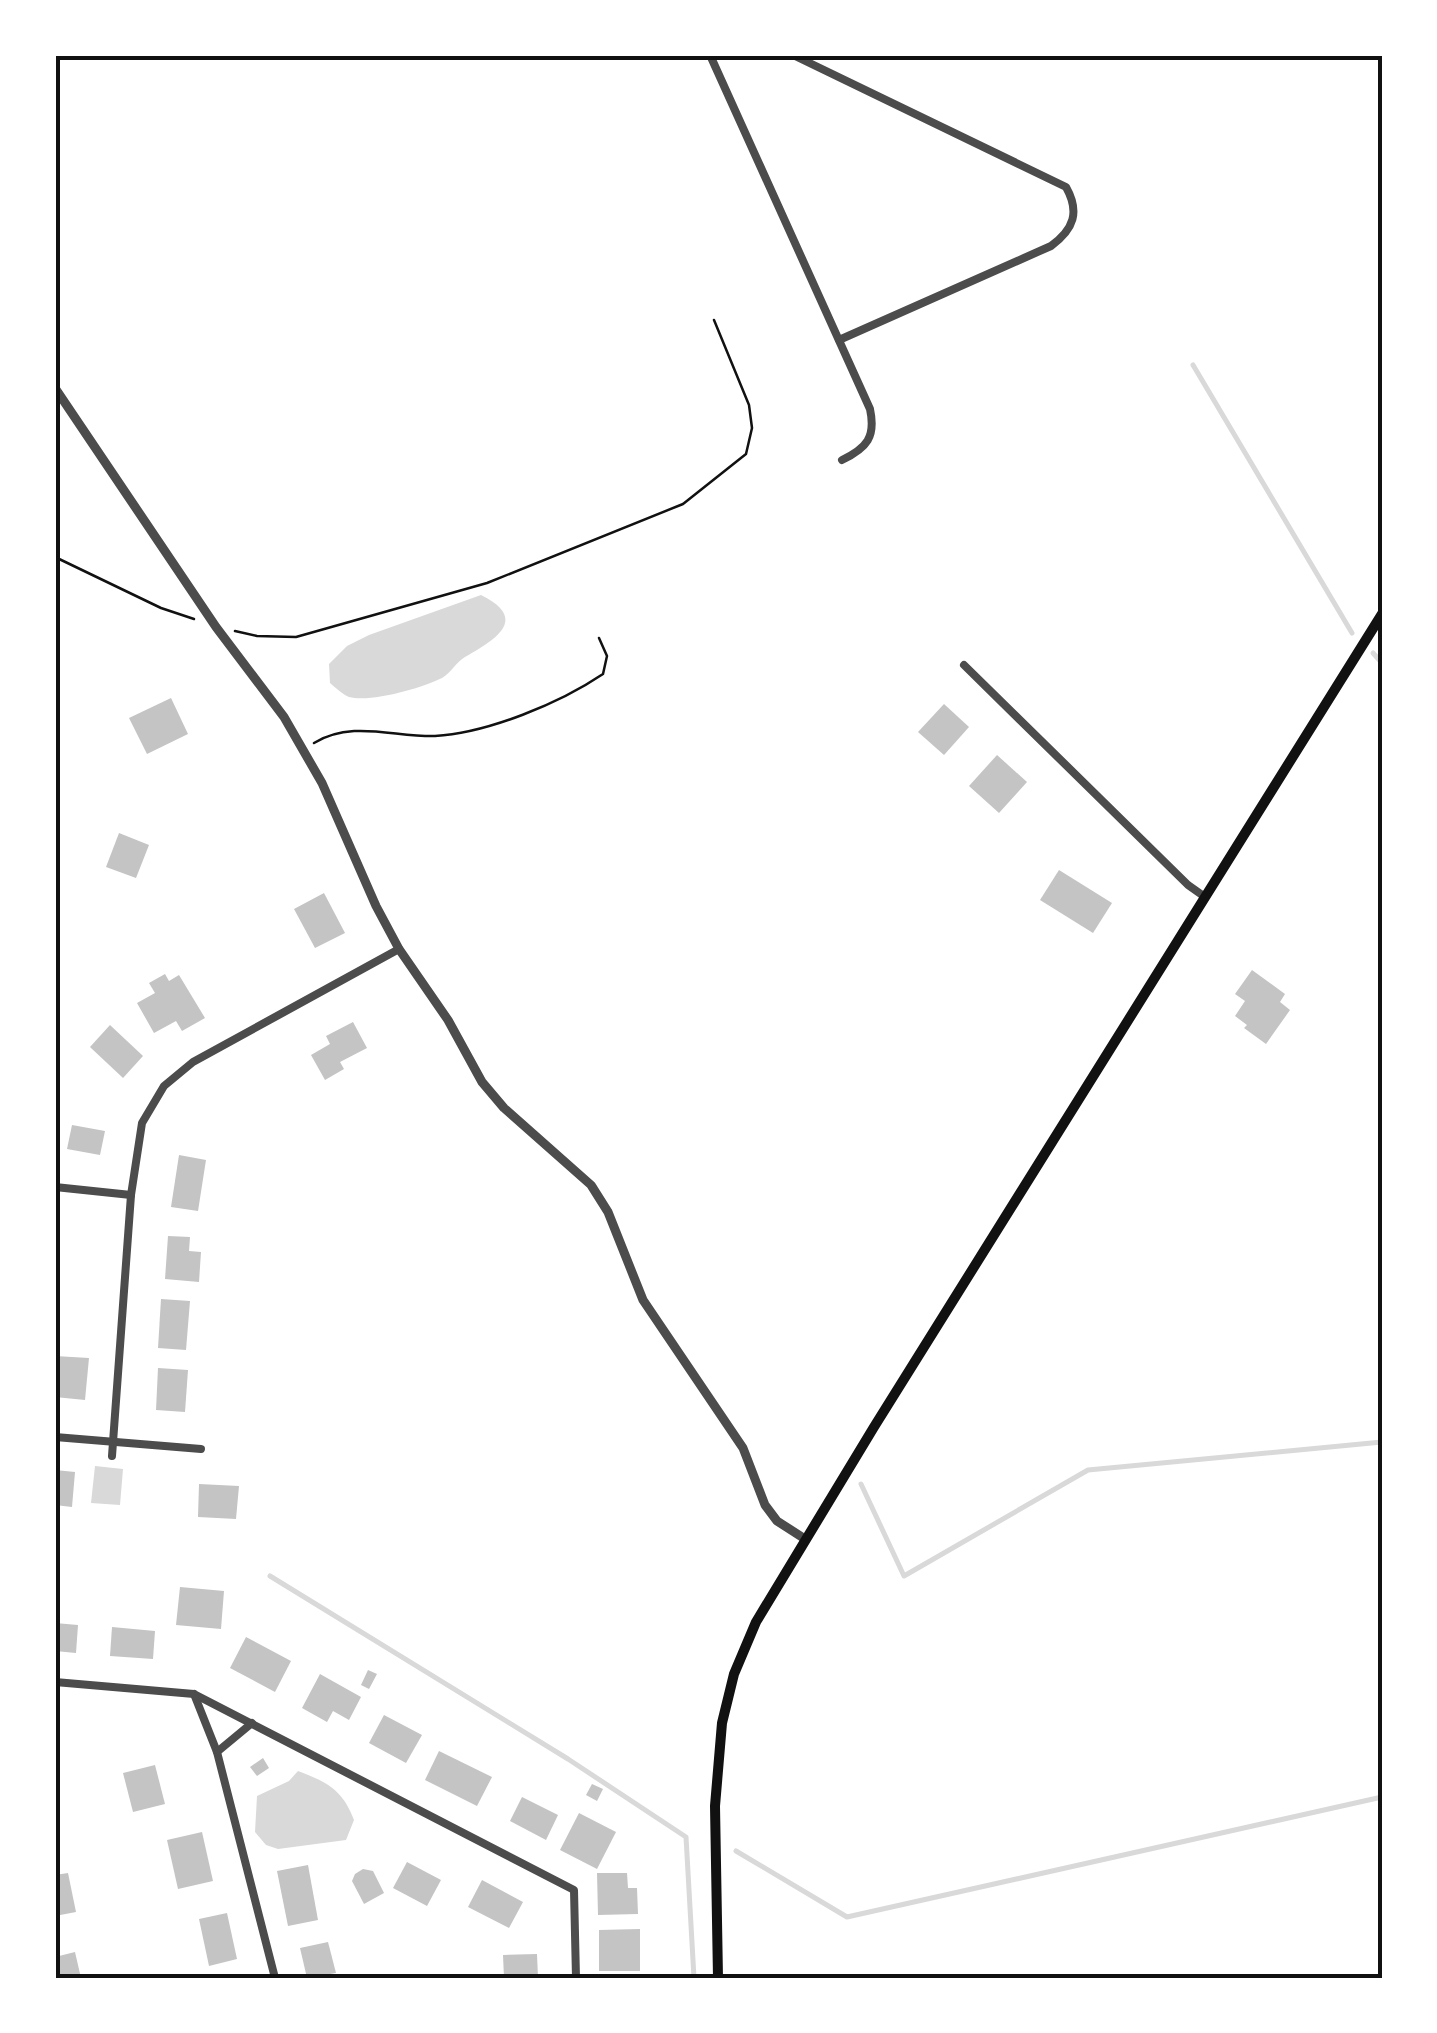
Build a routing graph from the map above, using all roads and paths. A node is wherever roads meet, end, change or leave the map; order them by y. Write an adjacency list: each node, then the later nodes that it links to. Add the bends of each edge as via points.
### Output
1 (710, 55): 4 (street)
2 (793, 55): 4 (street, via 1066,186 1073,200 1068,234 1052,246)
3 (714, 320): 9 (path, via 749,404 752,428 746,454 684,504 487,583 296,637)
4 (839, 340): 6 (street, via 874,426 860,451)
5 (55, 388): 9 (street)
6 (842, 460)
7 (55, 558): 9 (path)
8 (1382, 614): 13 (main road)
9 (216, 627): 12 (street)
10 (599, 638): 12 (path, via 607,656 603,674 573,694 482,727 426,736 362,729 330,733)
11 (964, 665): 13 (street)
12 (304, 749): 14 (street)
13 (1205, 897): 21 (main road)
14 (399, 949): 16 (street, via 193,1062 164,1086 142,1123); 21 (street, via 482,1082 591,1185 643,1300 743,1448 765,1504)
15 (55, 1187): 16 (street)
16 (131, 1195): 18 (street)
17 (55, 1436): 18 (street)
18 (112, 1440): 19 (street); 20 (street)
19 (201, 1449)
20 (112, 1456)
21 (805, 1540): 28 (main road, via 756,1622 722,1723 715,1806)
22 (55, 1682): 23 (street)
23 (194, 1694): 24 (street); 25 (street)
24 (252, 1723): 25 (street); 27 (street, via 574,1890)
25 (217, 1752): 26 (street)
26 (275, 1978)
27 (576, 1978)
28 (718, 1978)

